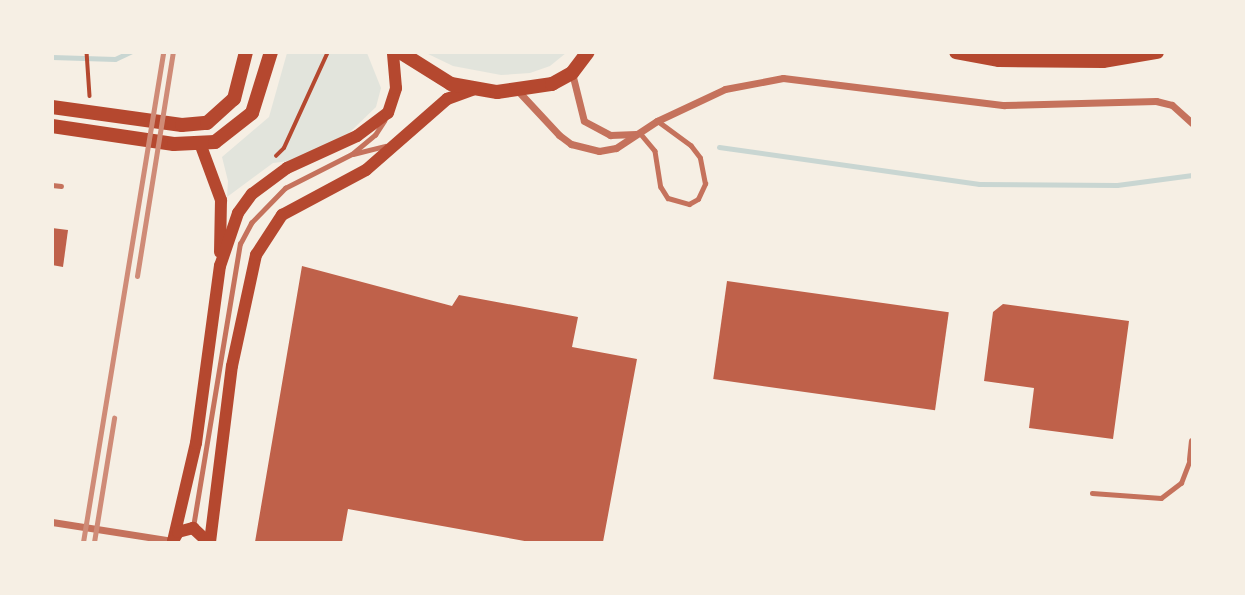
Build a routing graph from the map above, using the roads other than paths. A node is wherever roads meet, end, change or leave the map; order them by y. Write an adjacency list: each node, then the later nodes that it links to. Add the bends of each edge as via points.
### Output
1 (246, 52): 11 (main road, via 234,99 207,123 182,125)
2 (271, 52): 18 (main road, via 252,113 226,136)
3 (393, 52): 12 (main road, via 396,88)
4 (400, 52): 9 (main road, via 429,74)
5 (588, 52): 8 (main road)
6 (956, 52): 7 (main road, via 999,60 1103,61)
7 (1157, 52)
8 (572, 73): 10 (main road, via 552,85); 16 (street, via 584,121 610,135)
9 (472, 90): 10 (main road); 17 (main road, via 447,99)
10 (519, 92): 16 (street, via 559,135 586,150 616,148)
11 (52, 107)
12 (388, 113): 19 (lane, via 375,135); 22 (main road, via 357,136 287,168 252,194 234,223)
13 (657, 121): 14 (street, via 725,89 783,78 1004,105 1156,101 1172,106); 16 (street); 16 (lane, via 691,146 699,158 705,184 698,199 689,204 668,198 661,187 655,151)
14 (1192, 123)
15 (52, 126): 18 (main road)
16 (640, 133)
17 (411, 134): 19 (lane, via 379,149); 29 (main road, via 366,170 282,215 256,255 232,366)
18 (201, 146): 22 (main road, via 221,200)
19 (352, 154): 27 (lane, via 285,188 251,223 240,244)
20 (52, 185): 21 (lane)
21 (61, 186)
22 (220, 266): 28 (main road, via 196,443)
23 (1192, 441): 24 (street)
24 (1190, 459): 25 (lane, via 1181,483 1161,498)
25 (1092, 493)
26 (52, 522): 28 (street)
27 (193, 528): 28 (main road, via 178,533); 29 (main road)
28 (173, 542)
29 (209, 542)

